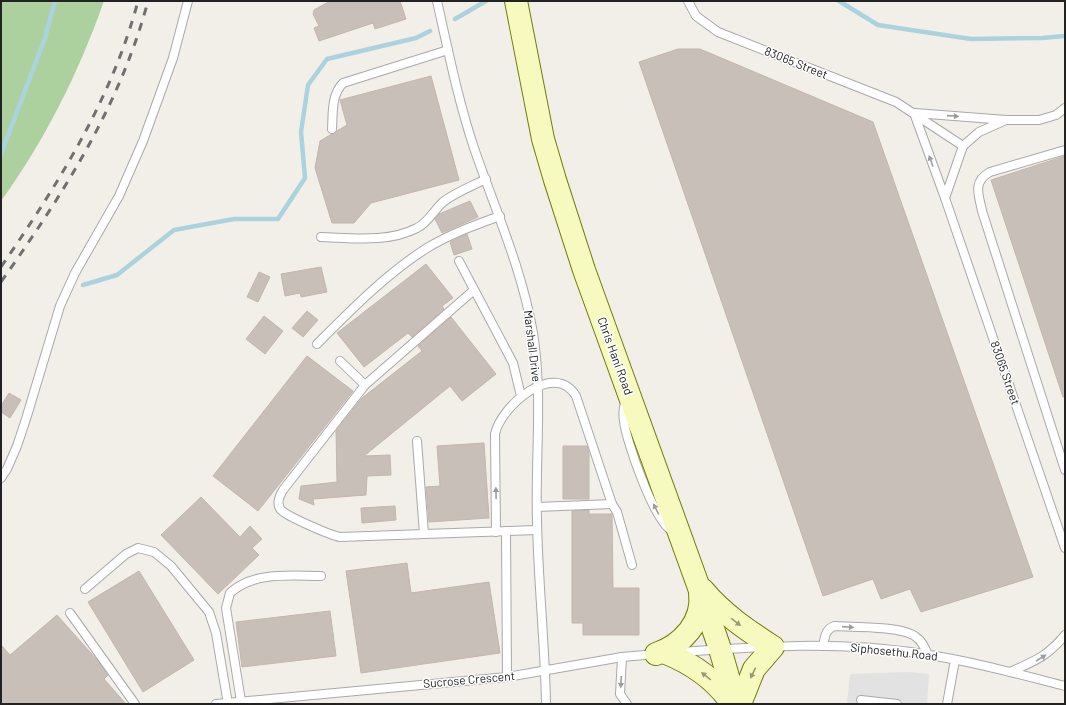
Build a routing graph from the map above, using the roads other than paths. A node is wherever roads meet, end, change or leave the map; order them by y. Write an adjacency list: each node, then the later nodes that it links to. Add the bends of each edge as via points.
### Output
1 (188, 1): 25 (lane, via 173,58 143,141 119,196 75,273 60,306 26,420)
2 (437, 1): 5 (lane, Marshall Drive)
3 (516, 1): 35 (main road, Chris Hani Road, via 545,146 574,241)
4 (688, 1): 7 (lane, 83065 Street, via 696,16 718,32 896,102)
5 (448, 50): 9 (lane, via 343,83 335,96); 12 (lane, Marshall Drive, via 461,104)
6 (1065, 108): 8 (lane, 83065 Street, via 1056,115 1039,120)
7 (914, 113): 8 (lane, 83065 Street, one-way to 8); 10 (lane, 83065 Street); 13 (lane, 83065 Street, one-way to 7)
8 (1006, 120): 10 (lane, 83065 Street, via 979,132)
9 (332, 129)
10 (962, 146): 13 (lane)
11 (1065, 150): 24 (lane, via 990,172 983,175 978,185 982,212)
12 (486, 178): 14 (lane, Marshall Drive); 15 (lane, via 453,195 419,228 404,234 384,238)
13 (945, 198): 32 (lane, 83065 Street)
14 (500, 216): 18 (lane, via 462,230 427,248 364,297); 21 (lane, Marshall Drive, via 528,312 534,341)
15 (321, 237)
16 (459, 261): 17 (lane)
17 (474, 290): 20 (lane); 22 (lane, via 513,363)
18 (317, 344)
19 (340, 362): 20 (lane)
20 (364, 385): 31 (lane, via 283,490 278,504 281,509 331,535 362,537)
21 (537, 386): 22 (lane); 26 (lane, via 559,383 571,388 576,396); 27 (lane, Marshall Drive)
22 (521, 396): 30 (lane, one-way to 22, via 495,434 502,416)
23 (417, 441): 31 (lane)
24 (1065, 470)
25 (1, 478)
26 (612, 504): 27 (lane); 33 (lane, via 617,512)
27 (537, 507): 28 (lane, Marshall Drive)
28 (537, 530): 29 (lane); 46 (lane, Marshall Drive)
29 (506, 531): 30 (lane); 48 (lane)
30 (496, 532): 31 (lane)
31 (424, 534)
32 (1065, 548)
33 (632, 565)
34 (321, 576): 50 (lane, via 268,577 247,581 230,593 226,608)
35 (698, 585): 40 (main road, one-way to 40, via 730,617); 41 (main road, Chris Hani Road); 42 (main road, via 700,606 693,626 681,641)
36 (85, 589): 53 (lane, via 126,554 138,548 154,552 171,566 209,612 216,633)
37 (70, 613): 52 (lane)
38 (1065, 635): 47 (lane, one-way to 38, via 1054,649)
39 (823, 646): 40 (lane, Siphosethu Road); 43 (lane, Siphosethu Road); 43 (lane, one-way to 43, via 825,634 834,626 901,630 916,636)
40 (773, 647): 41 (lane, Siphosethu Road); 59 (main road, one-way to 59, via 754,669)
41 (720, 649): 42 (lane, Sucrose Crescent); 58 (main road, Chris Hani Road)
42 (661, 654): 44 (lane, Sucrose Crescent); 57 (main road, one-way to 42, via 706,675 687,663)
43 (928, 654): 45 (lane, Siphosethu Road)
44 (622, 657): 46 (lane, Sucrose Crescent); 56 (lane, one-way to 56, via 620,694)
45 (955, 660): 47 (lane, Siphosethu Road); 61 (lane)
46 (545, 672): 48 (lane, Sucrose Crescent); 55 (lane, Marshall Drive)
47 (1010, 672): 49 (lane, Siphosethu Road)
48 (507, 677): 50 (lane, Sucrose Crescent)
49 (1065, 686)
50 (241, 700): 53 (lane, Sucrose Crescent)
51 (861, 700): 60 (lane)
52 (133, 703)
53 (228, 703): 54 (lane, Sucrose Crescent)
54 (216, 704)
55 (546, 704)
56 (627, 704)
57 (732, 704)
58 (736, 704)
59 (740, 704)
60 (897, 704)
61 (947, 704)

